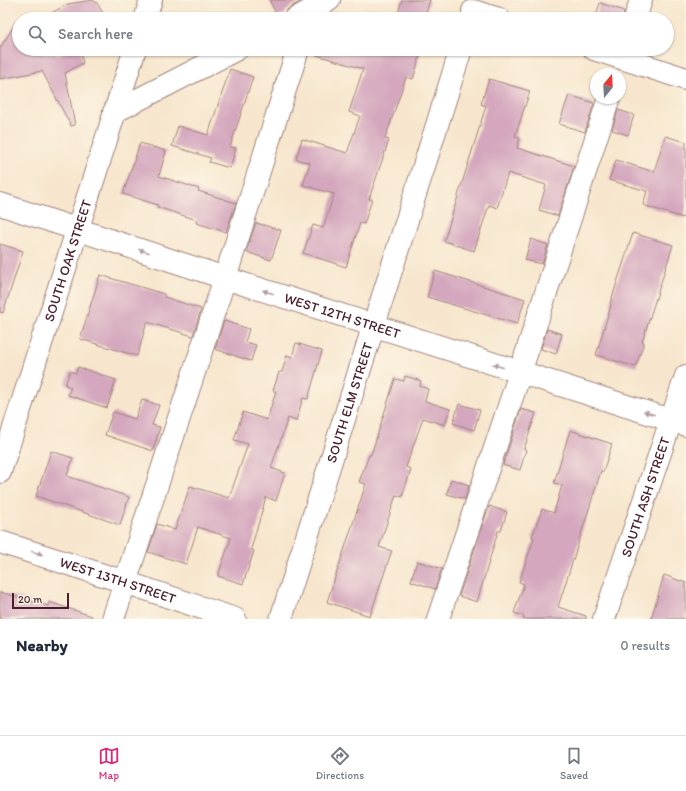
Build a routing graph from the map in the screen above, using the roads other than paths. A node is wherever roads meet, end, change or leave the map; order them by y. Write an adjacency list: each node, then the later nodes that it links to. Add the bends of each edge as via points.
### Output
1 (151, 0): 4 (street)
2 (329, 0): 5 (street)
3 (641, 0): 6 (street)
4 (147, 12)
5 (311, 12)
6 (637, 12)
7 (133, 56): 15 (street, SOUTH OAK STREET)
8 (223, 56): 15 (street)
9 (296, 56): 18 (street)
10 (459, 56): 19 (street, SOUTH ELM STREET)
11 (611, 56): 12 (street)
12 (621, 60): 13 (street)
13 (686, 79)
14 (607, 104): 20 (street)
15 (114, 112): 17 (street, SOUTH OAK STREET)
16 (0, 204): 17 (street, WEST 12TH STREET)
17 (79, 229): 18 (street, WEST 12TH STREET, one-way to 17); 23 (street, SOUTH OAK STREET)
18 (225, 278): 19 (street, WEST 12TH STREET, one-way to 18); 25 (street)
19 (374, 325): 20 (street, WEST 12TH STREET, one-way to 19); 28 (street, SOUTH ELM STREET)
20 (520, 373): 22 (street, WEST 12TH STREET, one-way to 20); 29 (street)
21 (686, 376): 22 (street, SOUTH ASH STREET)
22 (679, 423): 30 (street, SOUTH ASH STREET)
23 (0, 472)
24 (0, 542): 25 (street, WEST 13TH STREET, one-way to 25)
25 (125, 582): 26 (street); 27 (street, WEST 13TH STREET)
26 (113, 619)
27 (235, 619)
28 (281, 619)
29 (438, 619)
30 (604, 619)

